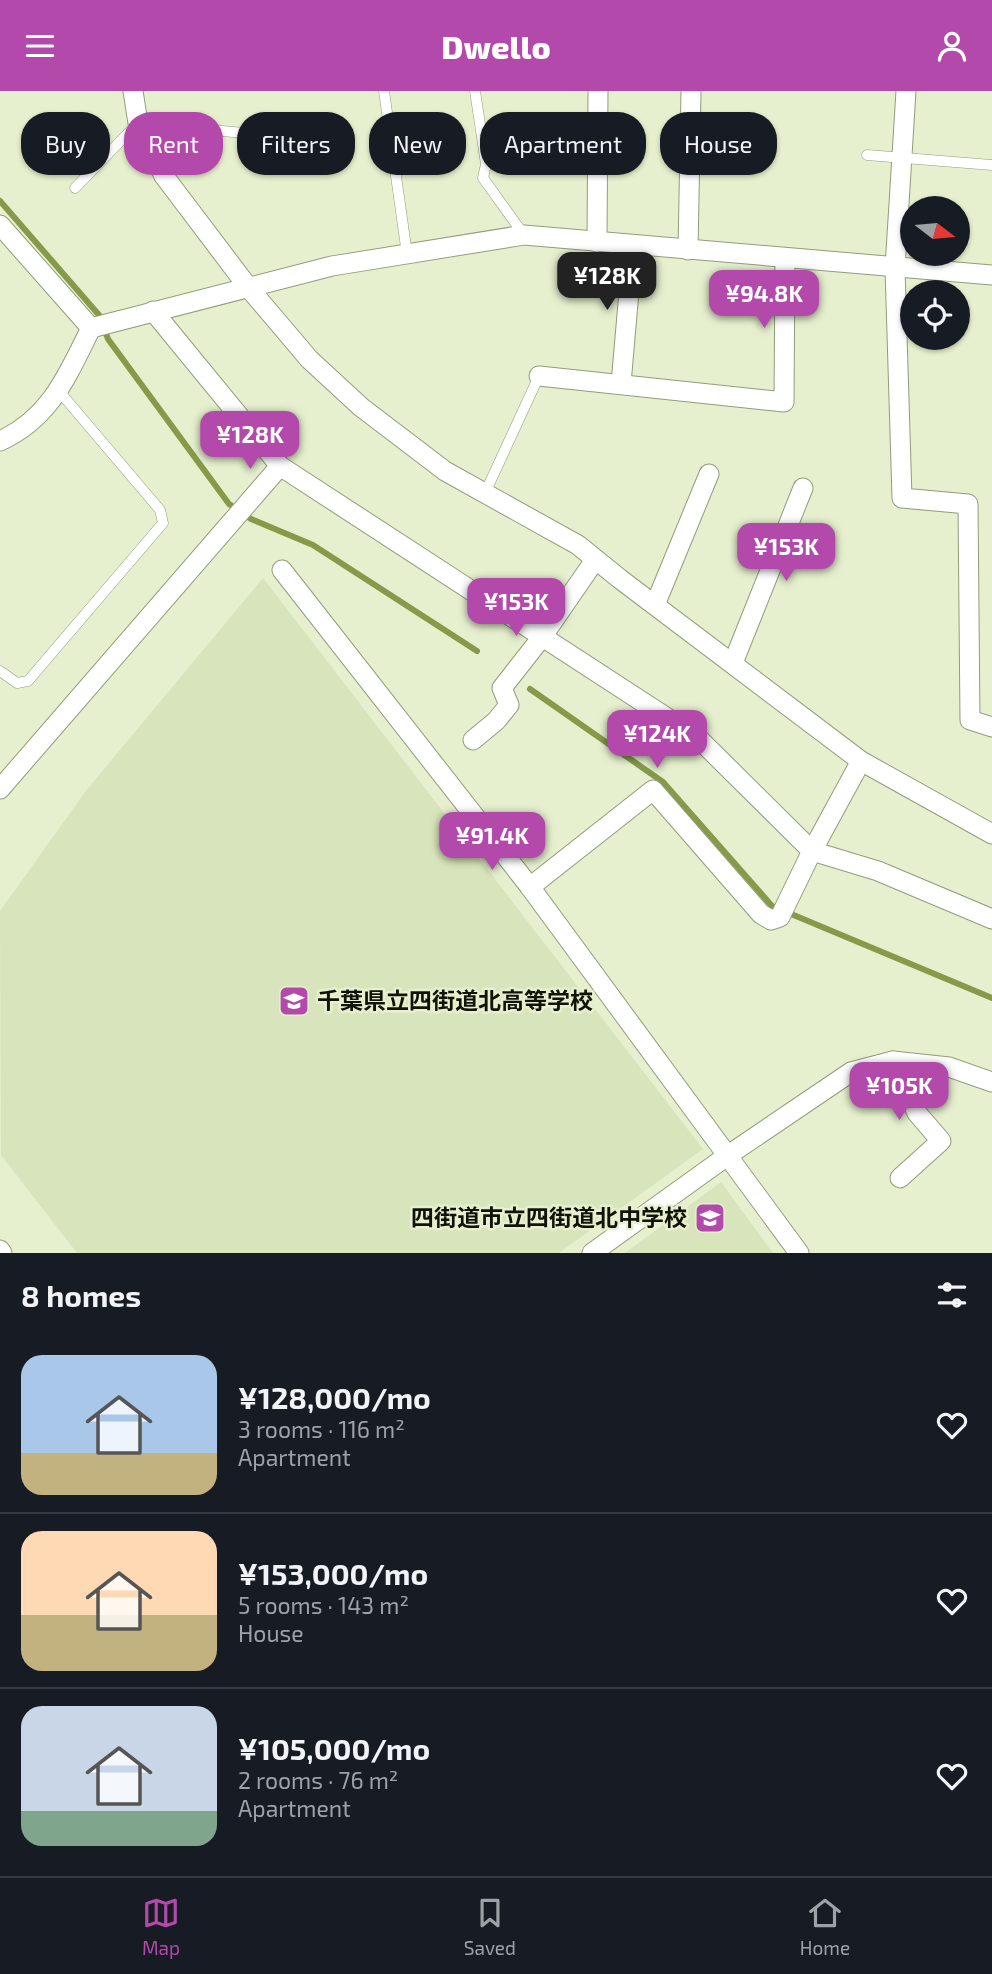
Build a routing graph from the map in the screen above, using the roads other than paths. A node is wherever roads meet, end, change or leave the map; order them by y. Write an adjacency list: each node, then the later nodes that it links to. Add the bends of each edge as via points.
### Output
1 (133, 91): 7 (street)
2 (384, 91): 20 (lane)
3 (475, 91): 15 (lane, via 483,178)
4 (598, 91): 16 (street)
5 (691, 91): 19 (street)
6 (906, 91): 10 (street)
7 (136, 112)
8 (124, 137): 13 (lane)
9 (867, 155): 10 (lane)
10 (902, 157): 11 (lane); 22 (street)
11 (992, 165)
12 (164, 175): 24 (street)
13 (75, 188)
14 (0, 225): 17 (street)
15 (524, 235): 16 (street); 20 (street)
16 (597, 242): 18 (street)
17 (8, 245): 26 (street)
18 (633, 245): 19 (street); 28 (street)
19 (688, 250): 21 (street)
20 (407, 254): 24 (street)
21 (785, 258): 22 (street); 28 (street, via 784,402)
22 (895, 268): 23 (street); 41 (street, via 902,498 968,504 970,720)
23 (992, 275)
24 (248, 287): 25 (street); 34 (street, via 309,359 361,407 445,471)
25 (153, 311): 26 (street); 31 (street)
26 (99, 325): 29 (street)
27 (539, 376): 28 (street); 34 (lane)
28 (621, 384)
29 (60, 391): 30 (street, via 43,412); 40 (lane, via 160,510 163,523 28,681 17,683)
30 (0, 441)
31 (280, 466): 38 (street); 44 (street)
32 (709, 474): 37 (street)
33 (803, 488): 39 (street)
34 (485, 493): 35 (street, via 578,545)
35 (595, 560): 37 (street); 38 (street)
36 (282, 570): 47 (street)
37 (655, 605): 39 (street)
38 (542, 637): 42 (street, via 502,688 509,705); 46 (street, via 698,738)
39 (733, 663): 43 (street)
40 (0, 671)
41 (992, 727)
42 (473, 740)
43 (861, 761): 45 (street); 46 (street)
44 (0, 789)
45 (992, 834)
46 (812, 851): 47 (street, via 782,911 771,920 653,790); 48 (street, via 878,871)
47 (530, 887): 51 (street)
48 (992, 919)
49 (893, 1061): 50 (street, via 949,1067); 51 (street, via 851,1072); 52 (street, via 917,1113 941,1141)
50 (992, 1081)
51 (727, 1156): 53 (street); 54 (street)
52 (900, 1178)
53 (592, 1253)
54 (799, 1253)

